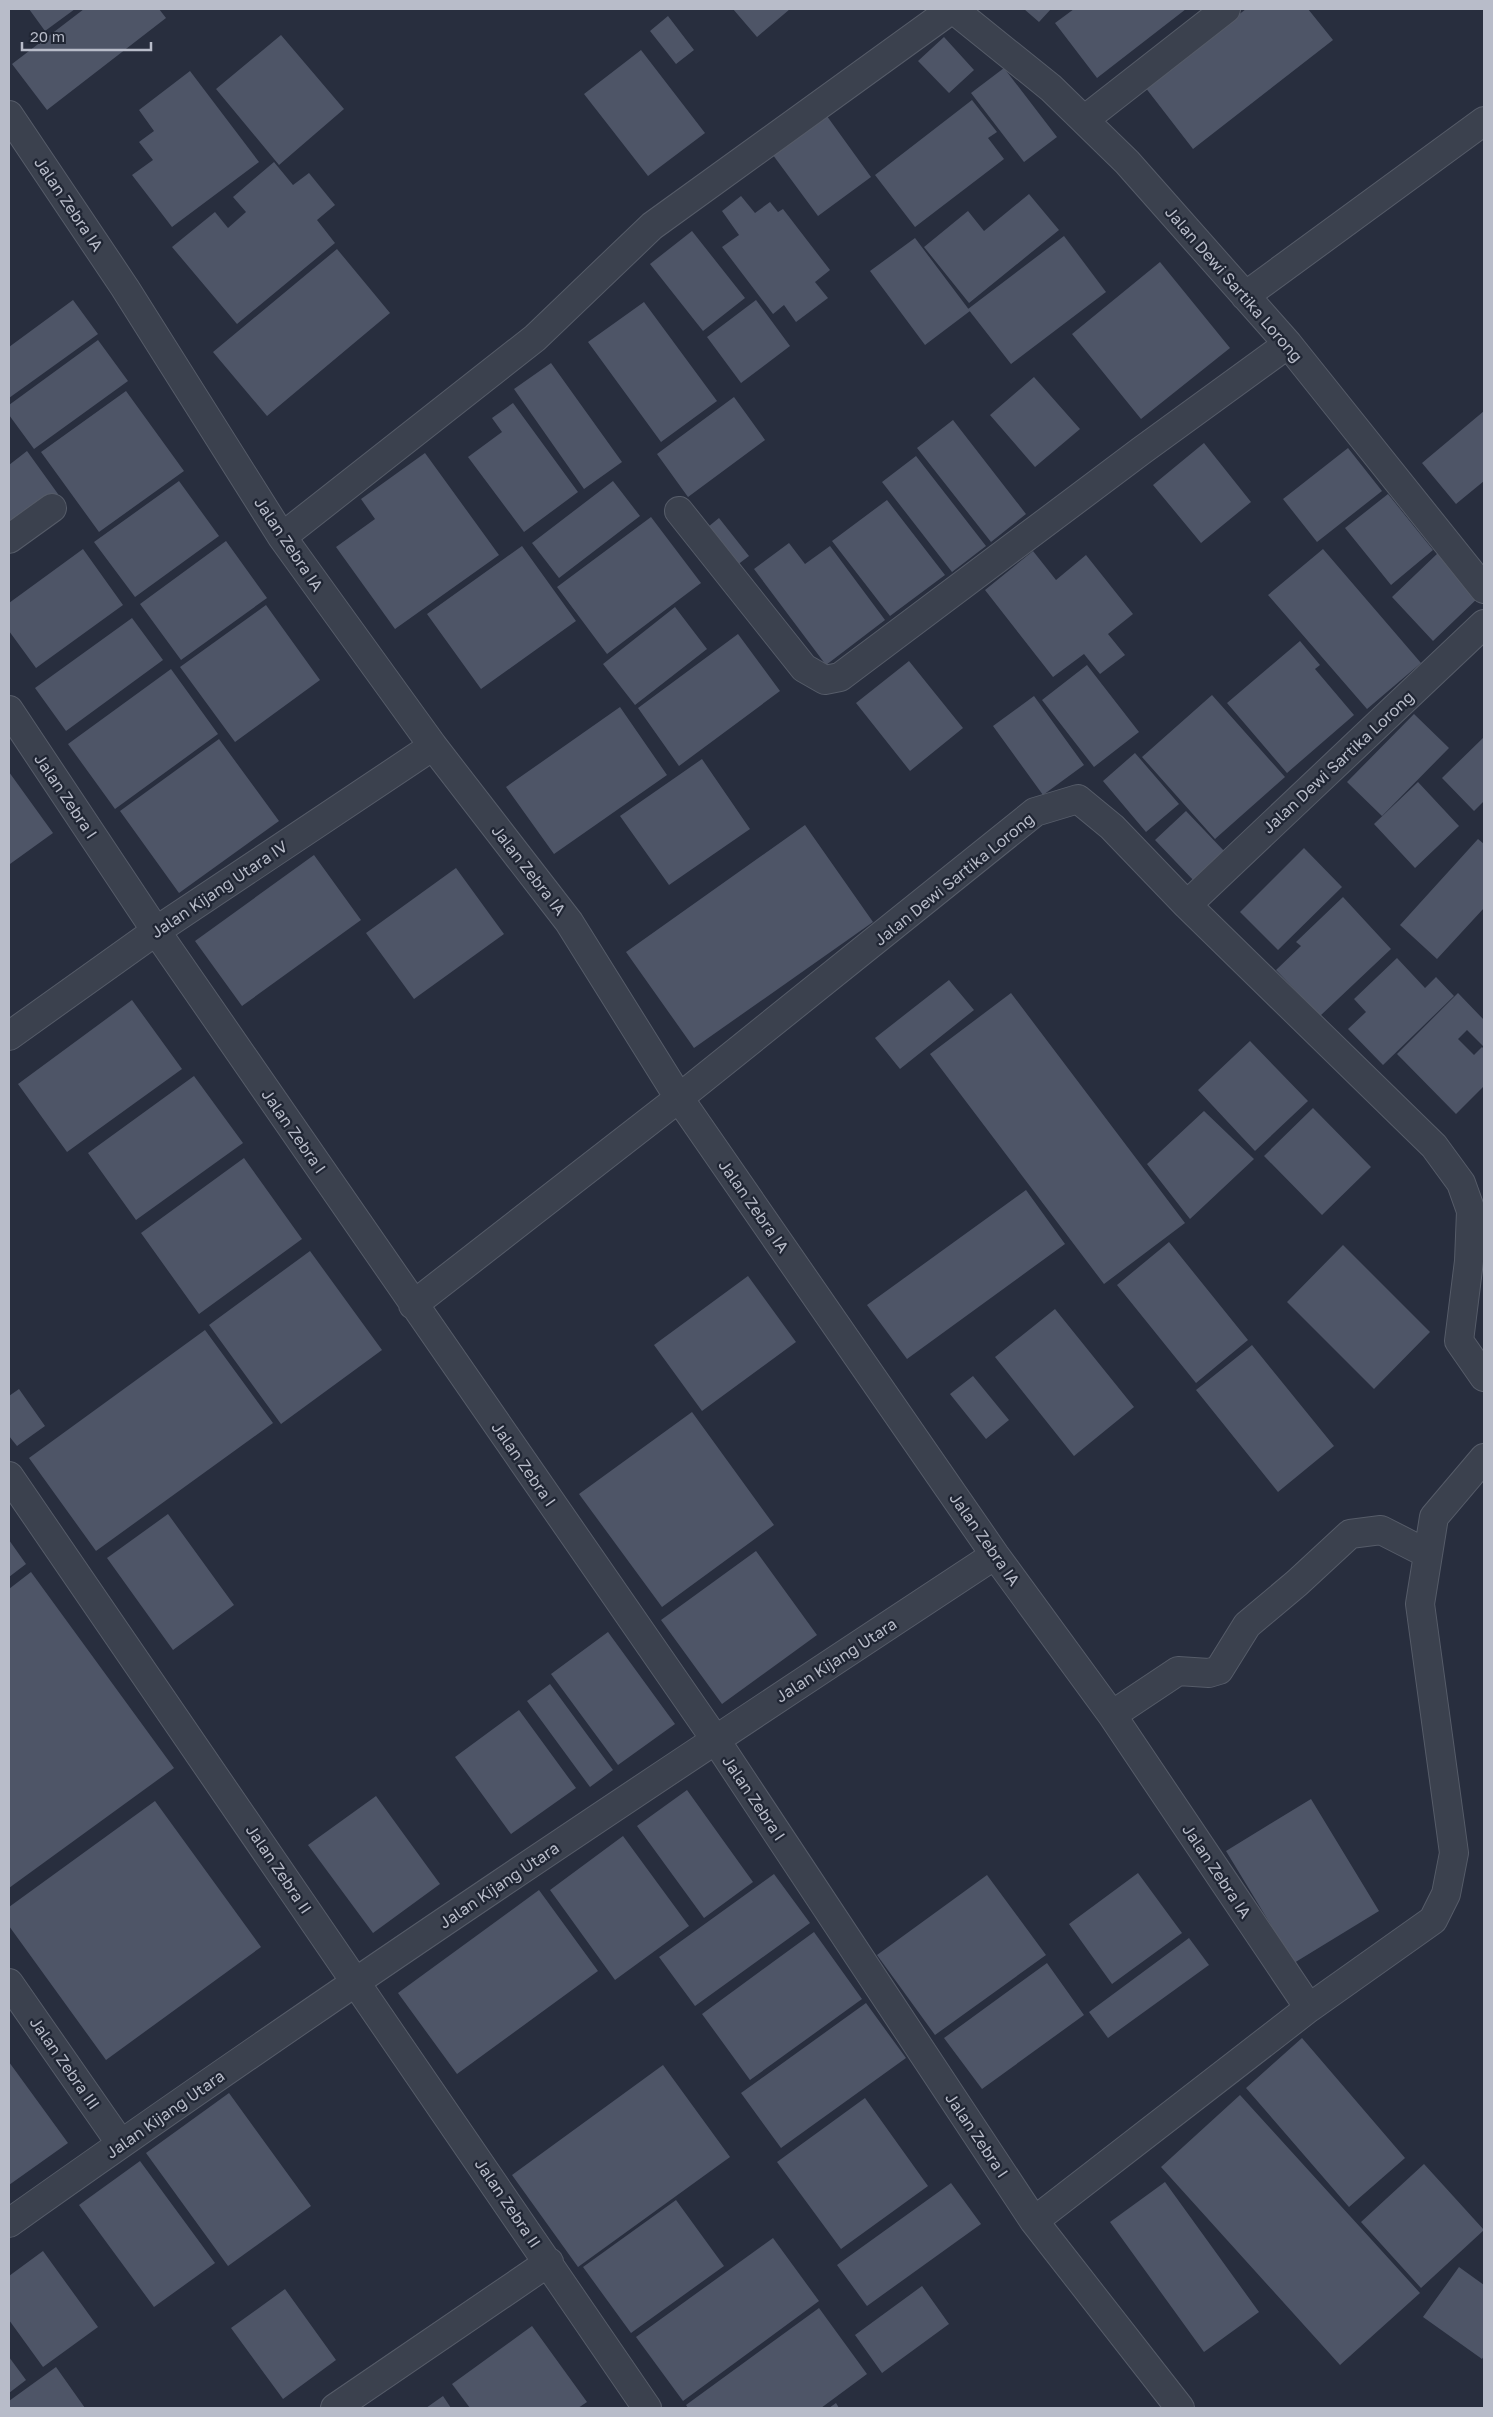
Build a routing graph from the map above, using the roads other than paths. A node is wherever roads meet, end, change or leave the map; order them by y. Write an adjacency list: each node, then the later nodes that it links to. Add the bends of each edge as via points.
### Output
1 (953, 9): 4 (street, Jalan Dewi Sartika Lorong, via 1051,88); 10 (street, via 652,226 535,338)
2 (1226, 9): 4 (street)
3 (9, 114): 10 (street, Jalan Zebra IA, via 125,288)
4 (1084, 120): 6 (street, Jalan Dewi Sartika Lorong, via 1127,162)
5 (1484, 121): 6 (street)
6 (1245, 296): 7 (street, Jalan Dewi Sartika Lorong)
7 (1288, 344): 9 (street, via 840,678 825,680 804,668); 12 (street, Jalan Dewi Sartika Lorong)
8 (52, 508): 11 (street)
9 (678, 511)
10 (282, 537): 15 (street, Jalan Zebra IA)
11 (9, 539)
12 (1484, 589)
13 (1484, 624): 16 (street, Jalan Dewi Sartika Lorong)
14 (9, 710): 17 (street, Jalan Zebra I)
15 (433, 746): 17 (street, Jalan Kijang Utara IV); 19 (street, Jalan Zebra IA, via 569,922)
16 (1187, 905): 19 (street, Jalan Dewi Sartika Lorong, via 1112,828 1078,799 1036,812); 21 (street, via 1434,1146 1461,1183 1471,1211 1469,1261 1459,1341)
17 (156, 931): 18 (street, Jalan Kijang Utara IV); 20 (street, Jalan Zebra I)
18 (9, 1036)
19 (679, 1098): 20 (street); 25 (street, Jalan Zebra IA)
20 (413, 1304): 27 (street, Jalan Zebra I)
21 (1484, 1377)
22 (1484, 1458): 24 (street, via 1434,1517)
23 (9, 1476): 28 (street, Jalan Zebra II)
24 (1428, 1554): 26 (street, via 1380,1530 1350,1534 1247,1625 1219,1670 1209,1673 1178,1671); 30 (street, via 1420,1604 1454,1853 1446,1894 1434,1920)
25 (995, 1555): 26 (street, Jalan Zebra IA); 27 (street, Jalan Kijang Utara)
26 (1112, 1715): 30 (street, Jalan Zebra IA)
27 (715, 1740): 28 (street, Jalan Kijang Utara); 32 (street, Jalan Zebra I)
28 (356, 1982): 31 (street, Jalan Kijang Utara); 34 (street, Jalan Zebra II)
29 (9, 1983): 31 (street, Jalan Zebra III)
30 (1309, 2008): 32 (street)
31 (121, 2144): 33 (street, Jalan Kijang Utara)
32 (1034, 2221): 37 (street, Jalan Zebra I)
33 (9, 2223)
34 (549, 2262): 35 (street, Jalan Zebra II); 36 (street, Jalan Zebra II)
35 (335, 2408)
36 (646, 2408)
37 (1180, 2408)

